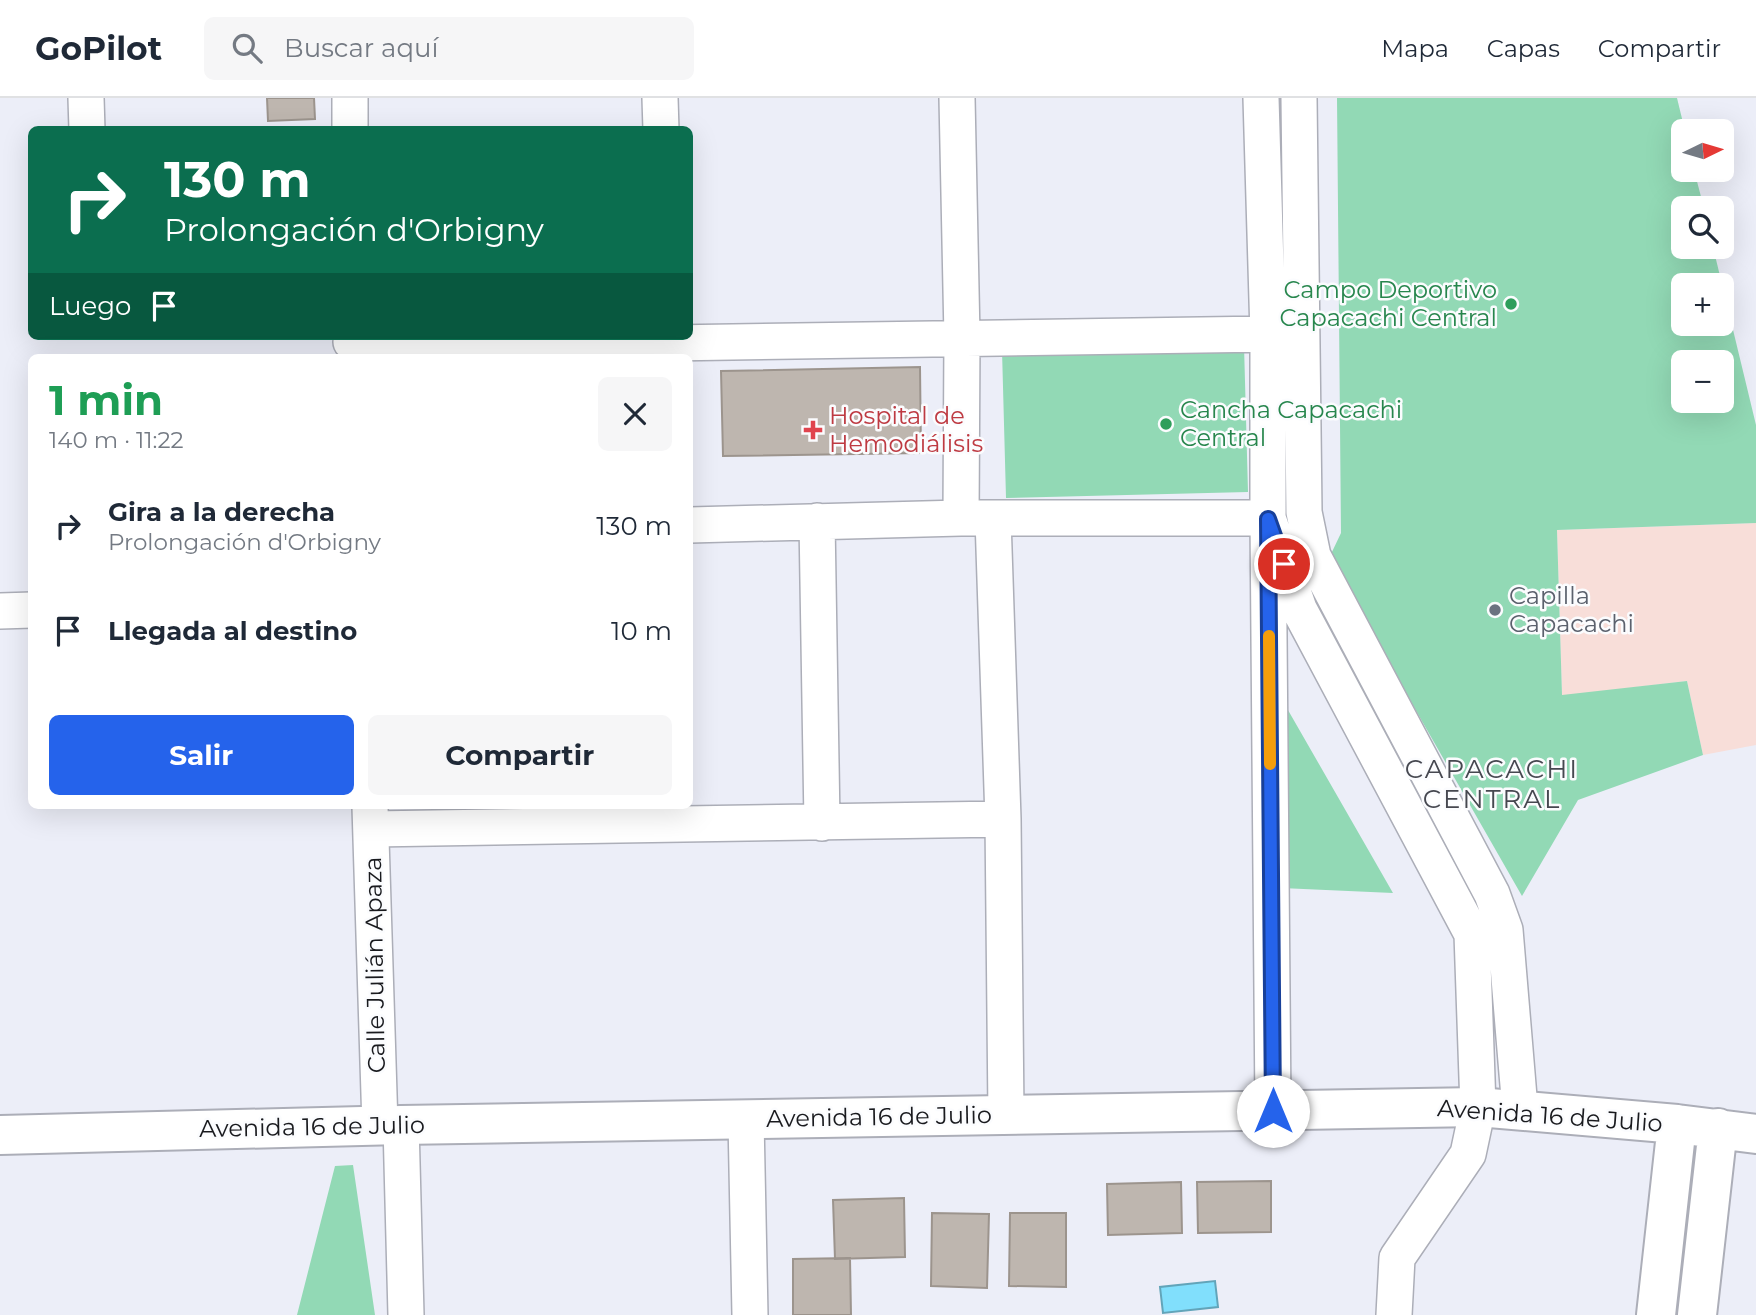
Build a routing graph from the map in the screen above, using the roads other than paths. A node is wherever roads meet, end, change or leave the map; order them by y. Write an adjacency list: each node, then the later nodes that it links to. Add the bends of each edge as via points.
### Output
1 (86, 98): 7 (street)
2 (350, 98): 8 (street)
3 (660, 98): 9 (street)
4 (957, 98): 11 (street)
5 (1261, 98): 10 (street)
6 (1299, 98): 25 (street, via 1304,512 1313,556 1492,894 1505,930)
7 (87, 126)
8 (350, 126)
9 (661, 126)
10 (1268, 334): 11 (street); 16 (street)
11 (961, 337): 12 (street); 15 (street)
12 (693, 339)
13 (616, 340): 14 (street)
14 (351, 345)
15 (977, 519): 16 (street); 17 (street); 22 (street)
16 (1268, 519): 24 (street, via 1299,609 1472,934); 26 (street)
17 (817, 521): 18 (street); 23 (street)
18 (693, 525)
19 (0, 611): 20 (street)
20 (28, 611)
21 (371, 817): 23 (street); 30 (street, Calle Julián Apaza)
22 (1003, 819): 23 (street); 27 (street)
23 (822, 823)
24 (1478, 1107): 25 (main road, Avenida 16 de Julio); 26 (main road, Avenida 16 de Julio); 36 (street, via 1468,1154 1398,1258)
25 (1520, 1109): 29 (main road, Avenida 16 de Julio)
26 (1273, 1111): 27 (main road, Avenida 16 de Julio)
27 (1006, 1115): 28 (main road, Avenida 16 de Julio)
28 (746, 1119): 30 (main road, Avenida 16 de Julio); 35 (street)
29 (1677, 1124): 31 (main road, Avenida 16 de Julio); 37 (main road)
30 (391, 1125): 33 (main road, Avenida 16 de Julio); 34 (street, Calle Julián Apaza)
31 (1718, 1128): 32 (main road, Avenida 16 de Julio); 38 (main road)
32 (1756, 1134)
33 (0, 1135)
34 (406, 1315)
35 (750, 1315)
36 (1394, 1315)
37 (1656, 1315)
38 (1697, 1315)

